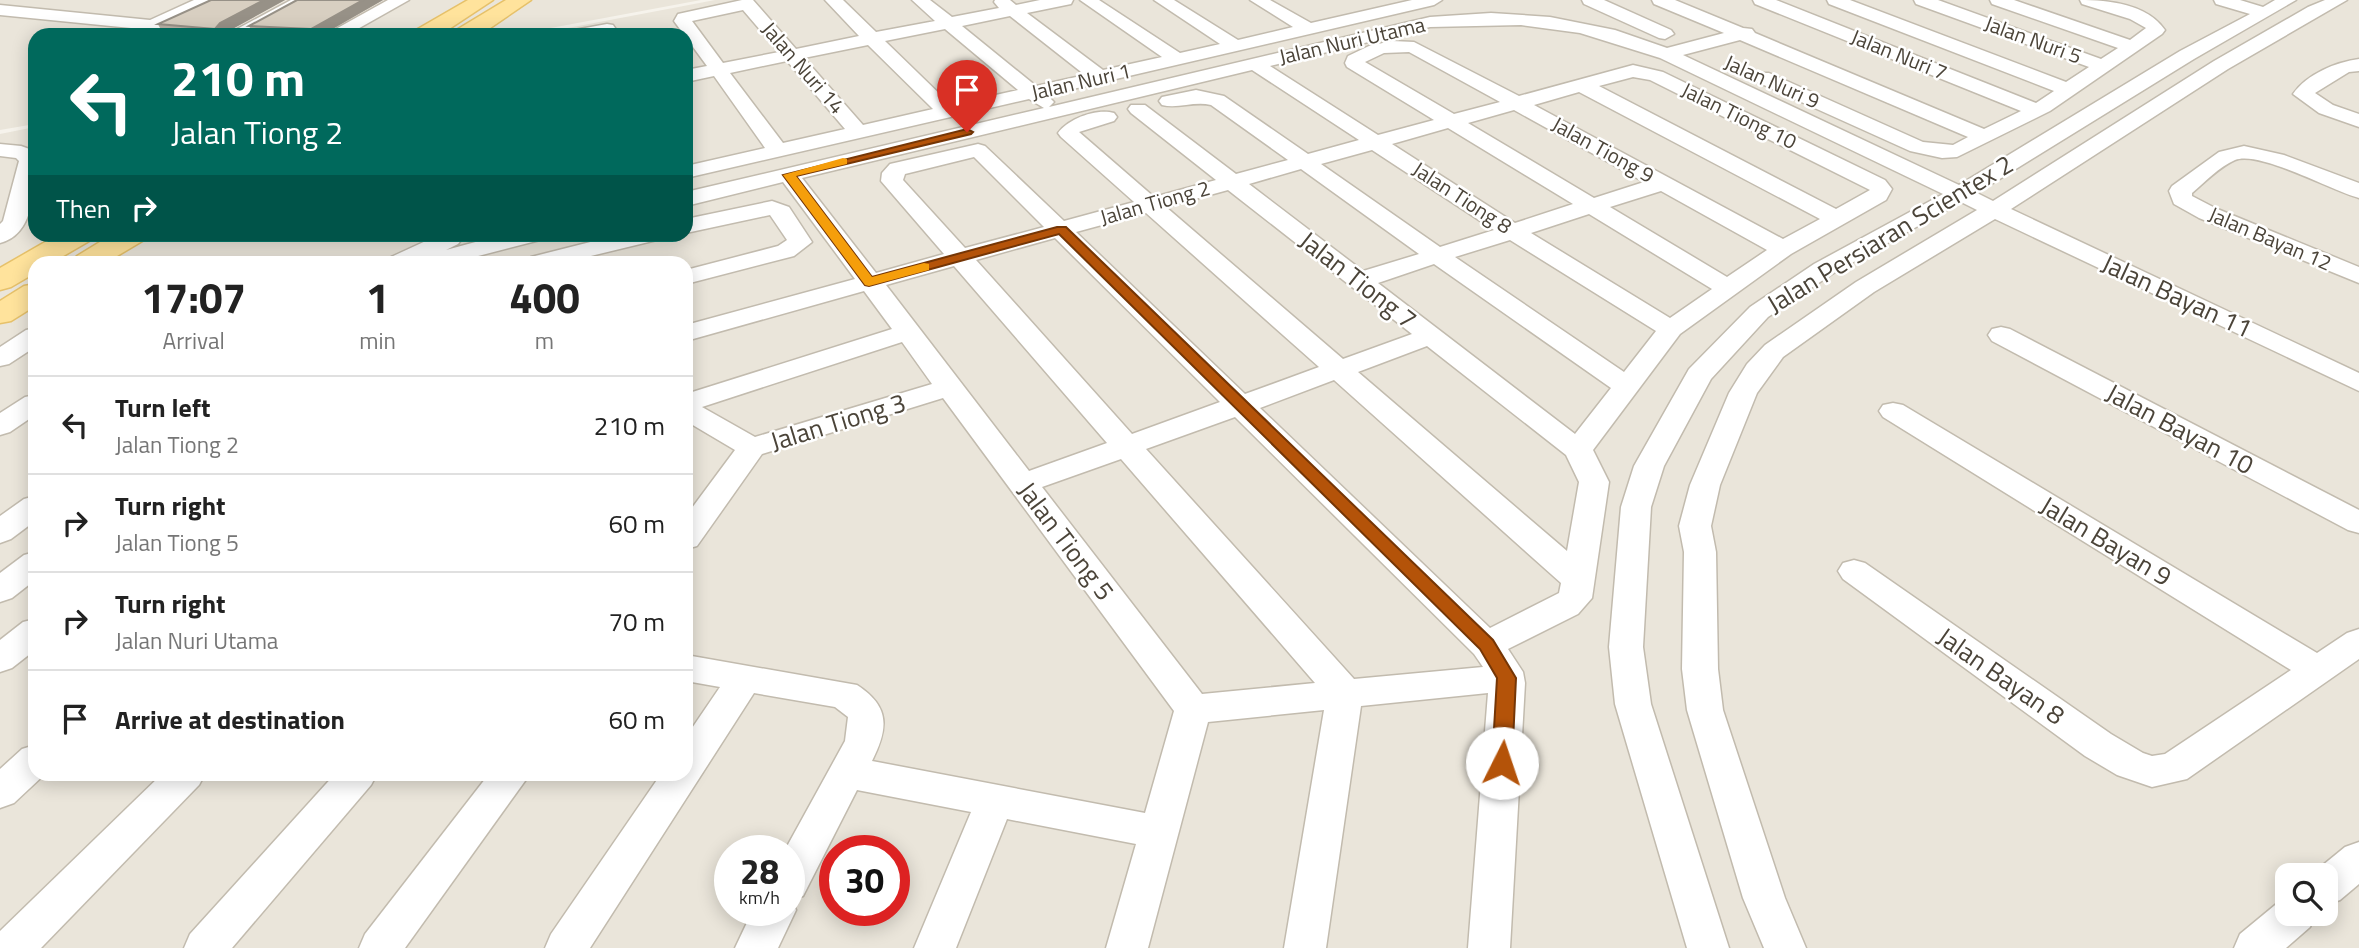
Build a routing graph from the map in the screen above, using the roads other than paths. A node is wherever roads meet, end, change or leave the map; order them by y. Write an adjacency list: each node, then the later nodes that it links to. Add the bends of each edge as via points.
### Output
1 (208, 0): 32 (street)
2 (304, 0): 34 (street)
3 (401, 0): 35 (street)
4 (483, 0): 36 (main road)
5 (522, 0): 37 (main road)
6 (834, 0): 42 (street)
7 (920, 0): 31 (street)
8 (1065, 0): 25 (street)
9 (1088, 0): 48 (street)
10 (1162, 0): 43 (street)
11 (1258, 0): 39 (street)
12 (1590, 0): 44 (street, Jalan Nuri 9)
13 (1660, 0): 40 (street)
14 (1761, 0): 30 (street, Jalan Nuri 7)
15 (1867, 0): 23 (street)
16 (1922, 0): 51 (street, Jalan Nuri 5)
17 (1998, 0): 45 (street)
18 (2088, 0): 45 (street, via 2153,24 2156,30)
19 (2222, 0): 28 (street)
20 (2288, 0): 28 (street, Jalan Persiaran Scientex 2)
21 (2339, 0): 82 (street, Jalan Persiaran Scientex 2, via 2221,65)
22 (1429, 1): 29 (street, Jalan Nuri 1)
23 (1842, 3): 30 (street); 57 (street)
24 (747, 5): 38 (street, Jalan Tiong 5, via 682,19); 47 (street, Jalan Nuri 14)
25 (1006, 5): 31 (street); 55 (street)
26 (1340, 6): 29 (street)
27 (0, 10): 32 (street)
28 (2264, 13): 78 (street, Jalan Persiaran Scientex 2)
29 (1361, 17): 39 (street, Jalan Nuri 1)
30 (1803, 17): 40 (street); 61 (street, Jalan Nuri 7)
31 (948, 23): 42 (street); 58 (street)
32 (152, 25): 33 (street)
33 (145, 28)
34 (249, 28)
35 (347, 28)
36 (436, 28)
37 (476, 28)
38 (688, 28)
39 (1309, 29): 43 (street, Jalan Nuri 1)
40 (1741, 34): 44 (street); 67 (street)
41 (693, 35): 52 (street, Jalan Tiong 5)
42 (873, 39): 47 (street); 63 (street)
43 (1236, 46): 48 (street, Jalan Nuri 1)
44 (1694, 47): 46 (street); 67 (street, Jalan Nuri 9, via 1917,147 1957,151)
45 (2133, 47): 51 (street)
46 (1665, 54): 49 (street, Jalan Nuri Utama, via 1591,29 1492,18 1430,22); 78 (street, Jalan Nuri Utama)
47 (793, 55): 52 (street); 66 (street, Jalan Nuri 14)
48 (1177, 60): 55 (street, Jalan Nuri 1)
49 (1255, 64): 62 (street, Jalan Nuri Utama); 68 (street, Jalan Tiong 8)
50 (2359, 65): 65 (street, via 2344,67 2304,94 2315,104)
51 (2105, 66): 57 (street)
52 (718, 70): 54 (street); 72 (street, Jalan Tiong 5)
53 (1624, 73): 56 (street, Jalan Tiong 2); 83 (street, Jalan Tiong 10, via 1656,76 1877,185 1881,192)
54 (693, 75)
55 (1100, 77): 58 (street, Jalan Nuri 1)
56 (1581, 85): 59 (street, Jalan Tiong 2); 83 (street)
57 (2069, 90): 61 (street)
58 (1032, 93): 62 (street); 63 (street, Jalan Nuri 1)
59 (1517, 103): 64 (street, Jalan Tiong 2); 64 (street, Jalan Tiong 9, via 1410,46 1358,57 1354,63); 76 (street, Jalan Tiong 9)
60 (1138, 109): 71 (street, via 1188,97 1212,97); 75 (street, Jalan Tiong 7); 80 (street, via 1080,123 1068,133)
61 (2037, 110): 67 (street)
62 (1055, 111): 72 (street, Jalan Nuri Utama)
63 (947, 113): 66 (street, Jalan Nuri 1)
64 (1450, 121): 68 (street, Jalan Tiong 2); 81 (street)
65 (2359, 121)
66 (859, 133): 72 (street, Jalan Nuri 1)
67 (1985, 137)
68 (1376, 142): 71 (street, Jalan Tiong 2); 86 (street, Jalan Tiong 8)
69 (0, 150): 70 (street)
70 (28, 156)
71 (1305, 161): 75 (street, Jalan Tiong 2); 94 (street)
72 (783, 163): 74 (street, Jalan Nuri 1); 79 (street, Jalan Nuri Utama); 106 (street, Jalan Tiong 5)
73 (28, 169): 87 (street, via 14,223)
74 (693, 170)
75 (1232, 182): 80 (street, Jalan Tiong 2); 105 (street, Jalan Tiong 7)
76 (1663, 183): 81 (street); 93 (street, Jalan Tiong 9)
77 (2359, 191): 103 (street, Jalan Bayan 12, via 2244,151 2232,154 2180,191 2182,199 2207,214)
78 (1961, 193): 82 (street, Jalan Nuri Utama); 171 (street, Jalan Persiaran Scientex 2, via 1823,270 1759,312 1699,374 1649,466 1636,507 1626,648 1633,704)
79 (693, 196)
80 (1148, 205): 85 (street, Jalan Tiong 2); 117 (street)
81 (1591, 206): 86 (street); 107 (street)
82 (1995, 209): 118 (street, Jalan Bayan 11); 172 (street, Jalan Persiaran Scientex 2, via 1866,287 1774,351 1743,393 1704,485 1695,526 1700,552 1700,669 1705,710 1764,898)
83 (1836, 218): 93 (street)
84 (693, 224): 102 (street, via 772,208 781,212 799,239 797,246 786,251)
85 (1061, 230): 100 (street, Jalan Tiong 2); 100 (street, via 978,150 898,169 890,177); 122 (street)
86 (1512, 231): 94 (street); 110 (street, Jalan Tiong 8)
87 (0, 236)
88 (67, 242): 95 (main road)
89 (121, 242): 96 (main road)
90 (443, 242): 97 (street)
91 (503, 242): 98 (street)
92 (620, 242): 99 (street)
93 (1783, 249): 107 (street)
94 (1436, 255): 105 (street); 119 (street)
95 (43, 256)
96 (97, 256)
97 (412, 256)
98 (450, 256)
99 (563, 256)
100 (959, 258): 106 (street, Jalan Tiong 2); 127 (street)
101 (28, 265): 104 (main road)
102 (693, 275)
103 (2359, 276)
104 (0, 281)
105 (1357, 281): 114 (street, Jalan Tiong 7)
106 (869, 282): 111 (street, Jalan Tiong 2); 112 (street, Jalan Tiong 5)
107 (1728, 288): 110 (street)
108 (28, 297): 109 (main road)
109 (0, 314)
110 (1671, 329): 119 (street)
111 (693, 331)
112 (908, 332): 120 (street, Jalan Tiong 5); 121 (street)
113 (2001, 335): 132 (street, Jalan Bayan 10)
114 (1431, 336): 117 (street); 129 (street, Jalan Tiong 7)
115 (28, 340): 116 (street)
116 (0, 358)
117 (1338, 370): 122 (street); 137 (street)
118 (2359, 383)
119 (1628, 386): 129 (street)
120 (950, 387): 128 (street, Jalan Tiong 3); 130 (street, Jalan Tiong 5)
121 (693, 401)
122 (1241, 405): 127 (street); 141 (street)
123 (28, 408): 126 (street)
124 (1893, 411): 144 (street, Jalan Bayan 9)
125 (693, 413): 128 (street)
126 (0, 426)
127 (1126, 446): 130 (street); 147 (street)
128 (752, 448): 133 (street, Jalan Tiong 3)
129 (1578, 450): 137 (street, via 1594,482)
130 (1023, 484): 148 (street, Jalan Tiong 5)
131 (28, 511): 134 (street)
132 (2359, 523)
133 (693, 528)
134 (0, 532)
135 (28, 568): 138 (street)
136 (1854, 571): 144 (street, Jalan Bayan 8, via 2098,745 2152,772 2174,768)
137 (1579, 580): 141 (street, via 1575,598 1566,606)
138 (0, 590)
139 (28, 637): 142 (street)
140 (2359, 642): 144 (street)
141 (1486, 645): 146 (street)
142 (0, 659)
143 (693, 669): 145 (street)
144 (2318, 670)
145 (745, 678): 149 (street); 151 (street, via 844,695 859,704 868,729)
146 (1506, 678): 147 (street); 170 (street)
147 (1345, 693): 148 (street); 169 (street)
148 (1193, 709): 158 (street)
149 (693, 757)
150 (28, 766): 156 (street)
151 (846, 772): 157 (street); 159 (street)
152 (179, 781): 162 (street)
153 (352, 781): 163 (street)
154 (506, 781): 164 (street)
155 (677, 781): 165 (street)
156 (0, 792)
157 (995, 800): 158 (street); 167 (street)
158 (1159, 832): 168 (street)
159 (805, 852)
160 (767, 926): 166 (street)
161 (2281, 926): 173 (street)
162 (12, 948)
163 (205, 948)
164 (380, 948)
165 (566, 948)
166 (756, 948)
167 (935, 948)
168 (1126, 948)
169 (1305, 948)
170 (1489, 948)
171 (1708, 948)
172 (1785, 948)
173 (2255, 948)

